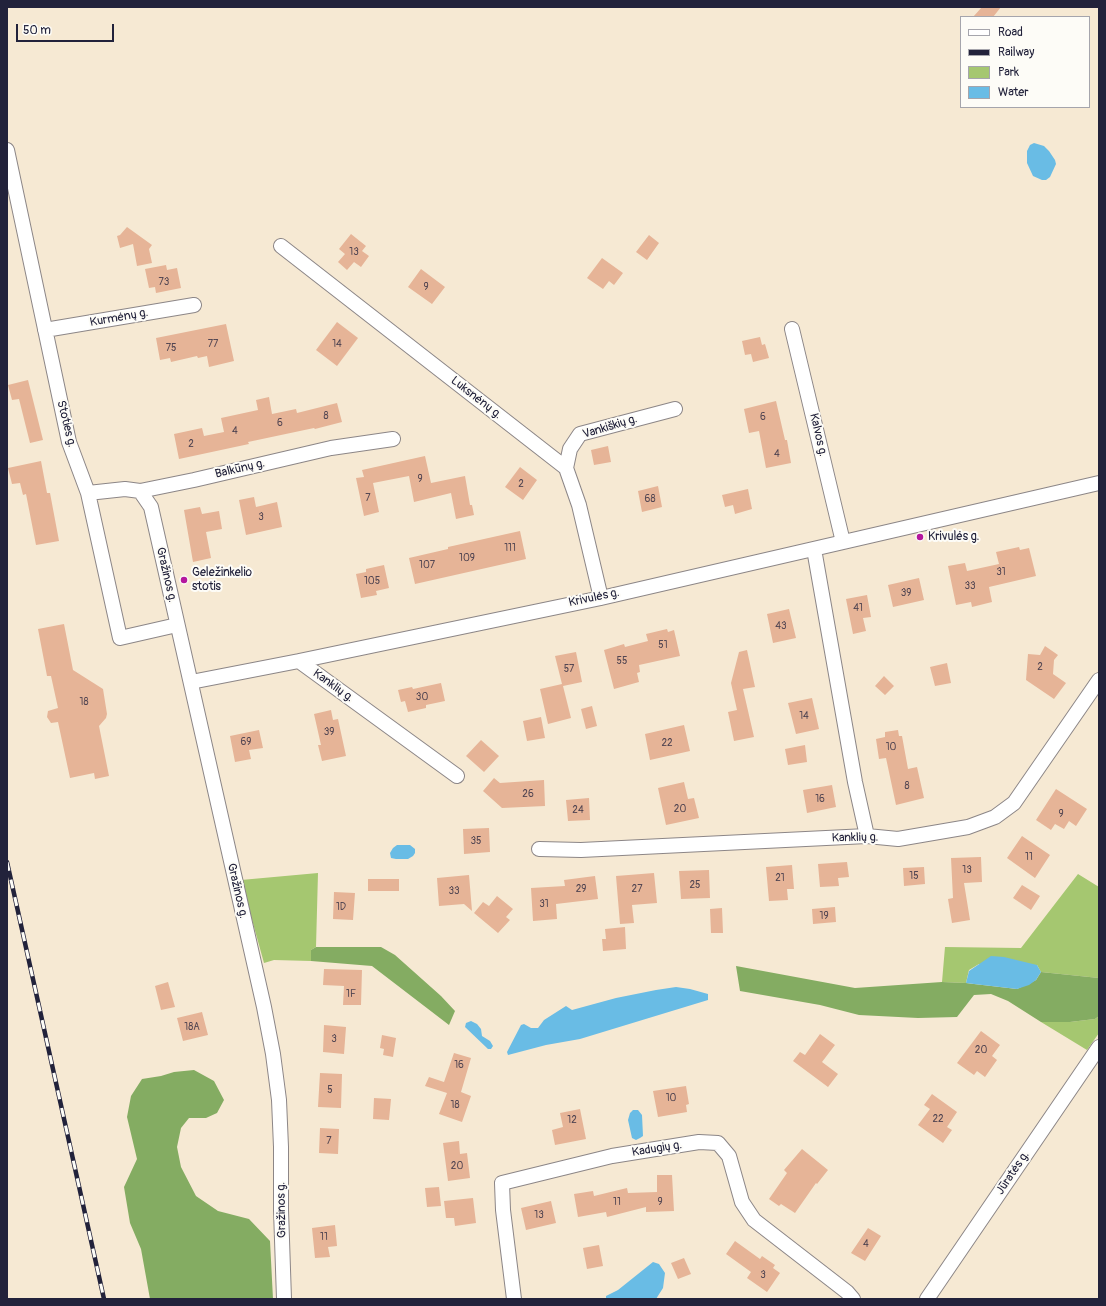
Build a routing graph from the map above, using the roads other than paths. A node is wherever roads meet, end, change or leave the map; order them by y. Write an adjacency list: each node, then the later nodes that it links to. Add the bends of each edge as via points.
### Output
1 (7, 150): 5 (street, Stoties g.)
2 (281, 246): 8 (street, Luksnėnų g.)
3 (194, 305): 5 (street, Kurmėnų g.)
4 (792, 328): 12 (street, Kalvos g.)
5 (45, 330): 11 (street, Stoties g., via 69,442)
6 (675, 409): 8 (street, Vankiškių g., via 580,434 570,449)
7 (392, 439): 10 (street, Balkūnų g., via 331,448)
8 (566, 468): 14 (street, via 579,505)
9 (1099, 483): 12 (street, Krivulės g.)
10 (140, 491): 11 (street, Balkūnų g., via 125,489); 15 (street, Gražinos g., via 151,507)
11 (88, 493): 15 (street, Stoties g., via 120,638)
12 (843, 542): 13 (street, Krivulės g.)
13 (814, 548): 14 (street, Krivulės g.); 20 (street)
14 (600, 598): 16 (street, Krivulės g.)
15 (177, 625): 18 (street, Gražinos g.)
16 (299, 661): 18 (street); 19 (street, Kanklių g.)
17 (1099, 680): 20 (street, Kanklių g., via 1014,803 995,817 968,827 898,838)
18 (191, 682): 23 (street, Gražinos g., via 273,1054 279,1100)
19 (457, 776)
20 (867, 836): 21 (street, Kanklių g., via 589,850)
21 (538, 849)
22 (1099, 1047): 26 (street, Jūratės g.)
23 (284, 1299)
24 (514, 1299): 25 (street, Kadugių g., via 502,1183 612,1156 699,1142 718,1143 729,1156 742,1202 754,1220)
25 (853, 1299)
26 (926, 1299)

